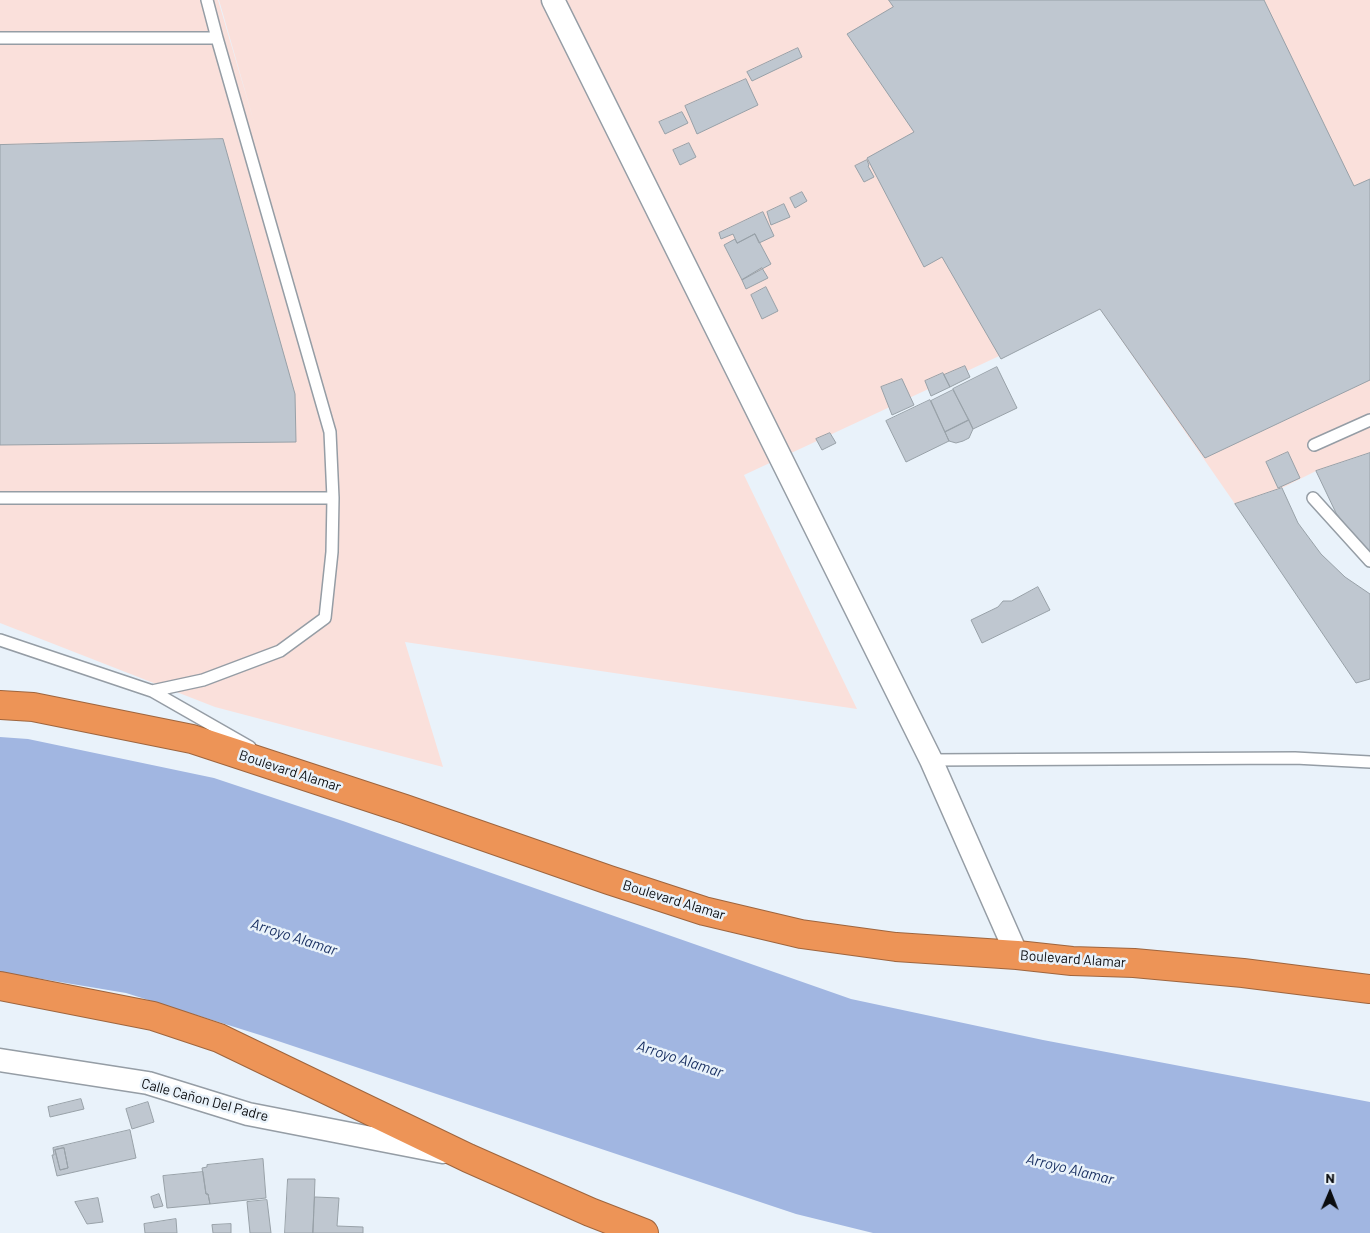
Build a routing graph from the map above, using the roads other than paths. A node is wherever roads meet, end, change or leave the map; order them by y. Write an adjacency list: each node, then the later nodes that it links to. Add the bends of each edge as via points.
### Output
1 (207, 0): 4 (lane)
2 (553, 0): 14 (street)
3 (0, 38): 4 (lane)
4 (217, 38): 8 (lane, via 330,432)
5 (1370, 420): 6 (lane)
6 (1314, 445)
7 (0, 498): 8 (lane)
8 (333, 498): 12 (lane, via 332,552 325,618 280,650 203,680)
9 (1313, 498): 10 (lane)
10 (1370, 562)
11 (0, 640): 12 (lane)
12 (152, 691): 16 (lane)
13 (0, 705): 16 (highway, Boulevard Alamar, via 33,707 192,738)
14 (931, 760): 15 (lane, via 1295,758); 17 (street)
15 (1370, 762)
16 (295, 773): 17 (highway, Boulevard Alamar, via 704,911 801,934 896,947)
17 (1017, 955): 19 (highway, Boulevard Alamar, via 1233,972)
18 (0, 986): 21 (highway, via 153,1016 219,1038)
19 (1370, 989)
20 (0, 1060): 21 (street, Calle Cañon Del Padre, via 148,1083 248,1114)
21 (468, 1158): 22 (highway)
22 (644, 1233)

